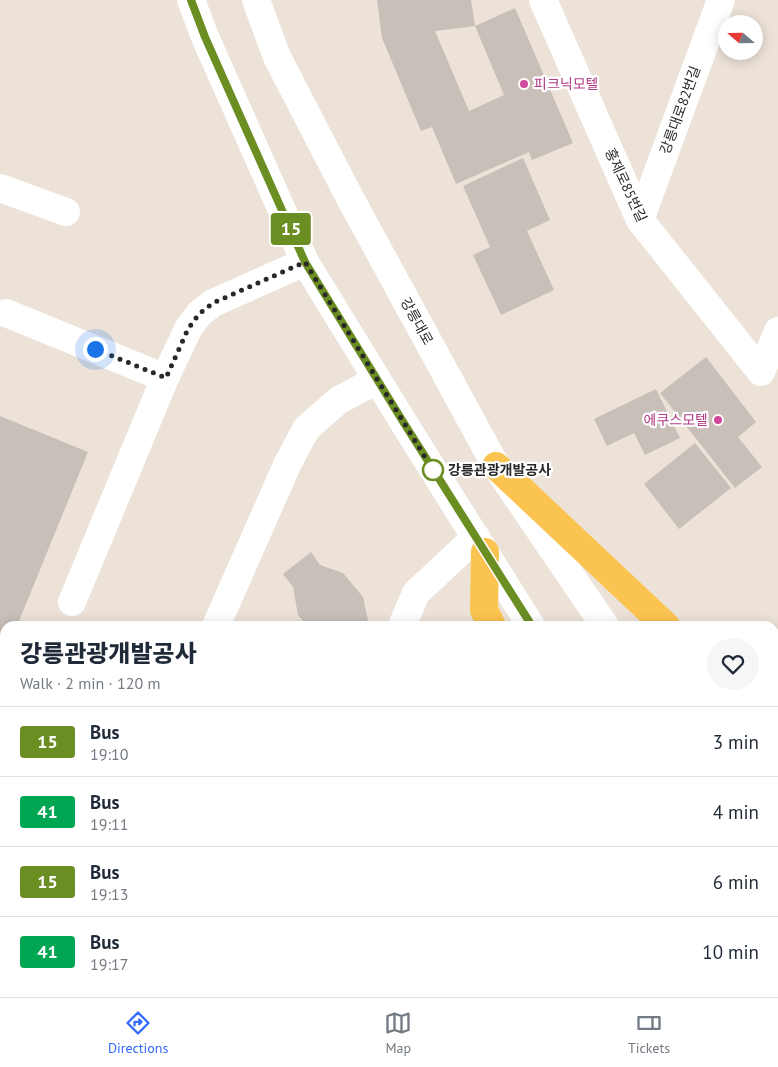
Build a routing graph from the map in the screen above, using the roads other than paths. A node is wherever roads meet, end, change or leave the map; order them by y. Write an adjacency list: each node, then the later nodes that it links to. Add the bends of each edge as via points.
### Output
1 (191, 0): 8 (street)
2 (256, 0): 13 (street, 강릉대로, via 277,57)
3 (543, 0): 7 (street, 홍제로85번길)
4 (721, 0): 7 (street, 강릉대로82번길)
5 (0, 188): 6 (street)
6 (66, 212)
7 (640, 220): 10 (street, 홍제로85번길, via 761,372)
8 (305, 262): 11 (street, via 213,303 199,314 188,329); 12 (street)
9 (6, 313): 11 (street)
10 (778, 331)
11 (166, 378): 15 (street)
12 (377, 380): 14 (street); 16 (street, via 339,400 306,429)
13 (496, 466): 20 (street, 강릉대로); 21 (main road)
14 (480, 545): 17 (street, via 416,593); 18 (main road, via 484,610); 19 (street)
15 (72, 602)
16 (218, 621)
17 (404, 621)
18 (490, 621)
19 (529, 621)
20 (602, 621)
21 (661, 621)

